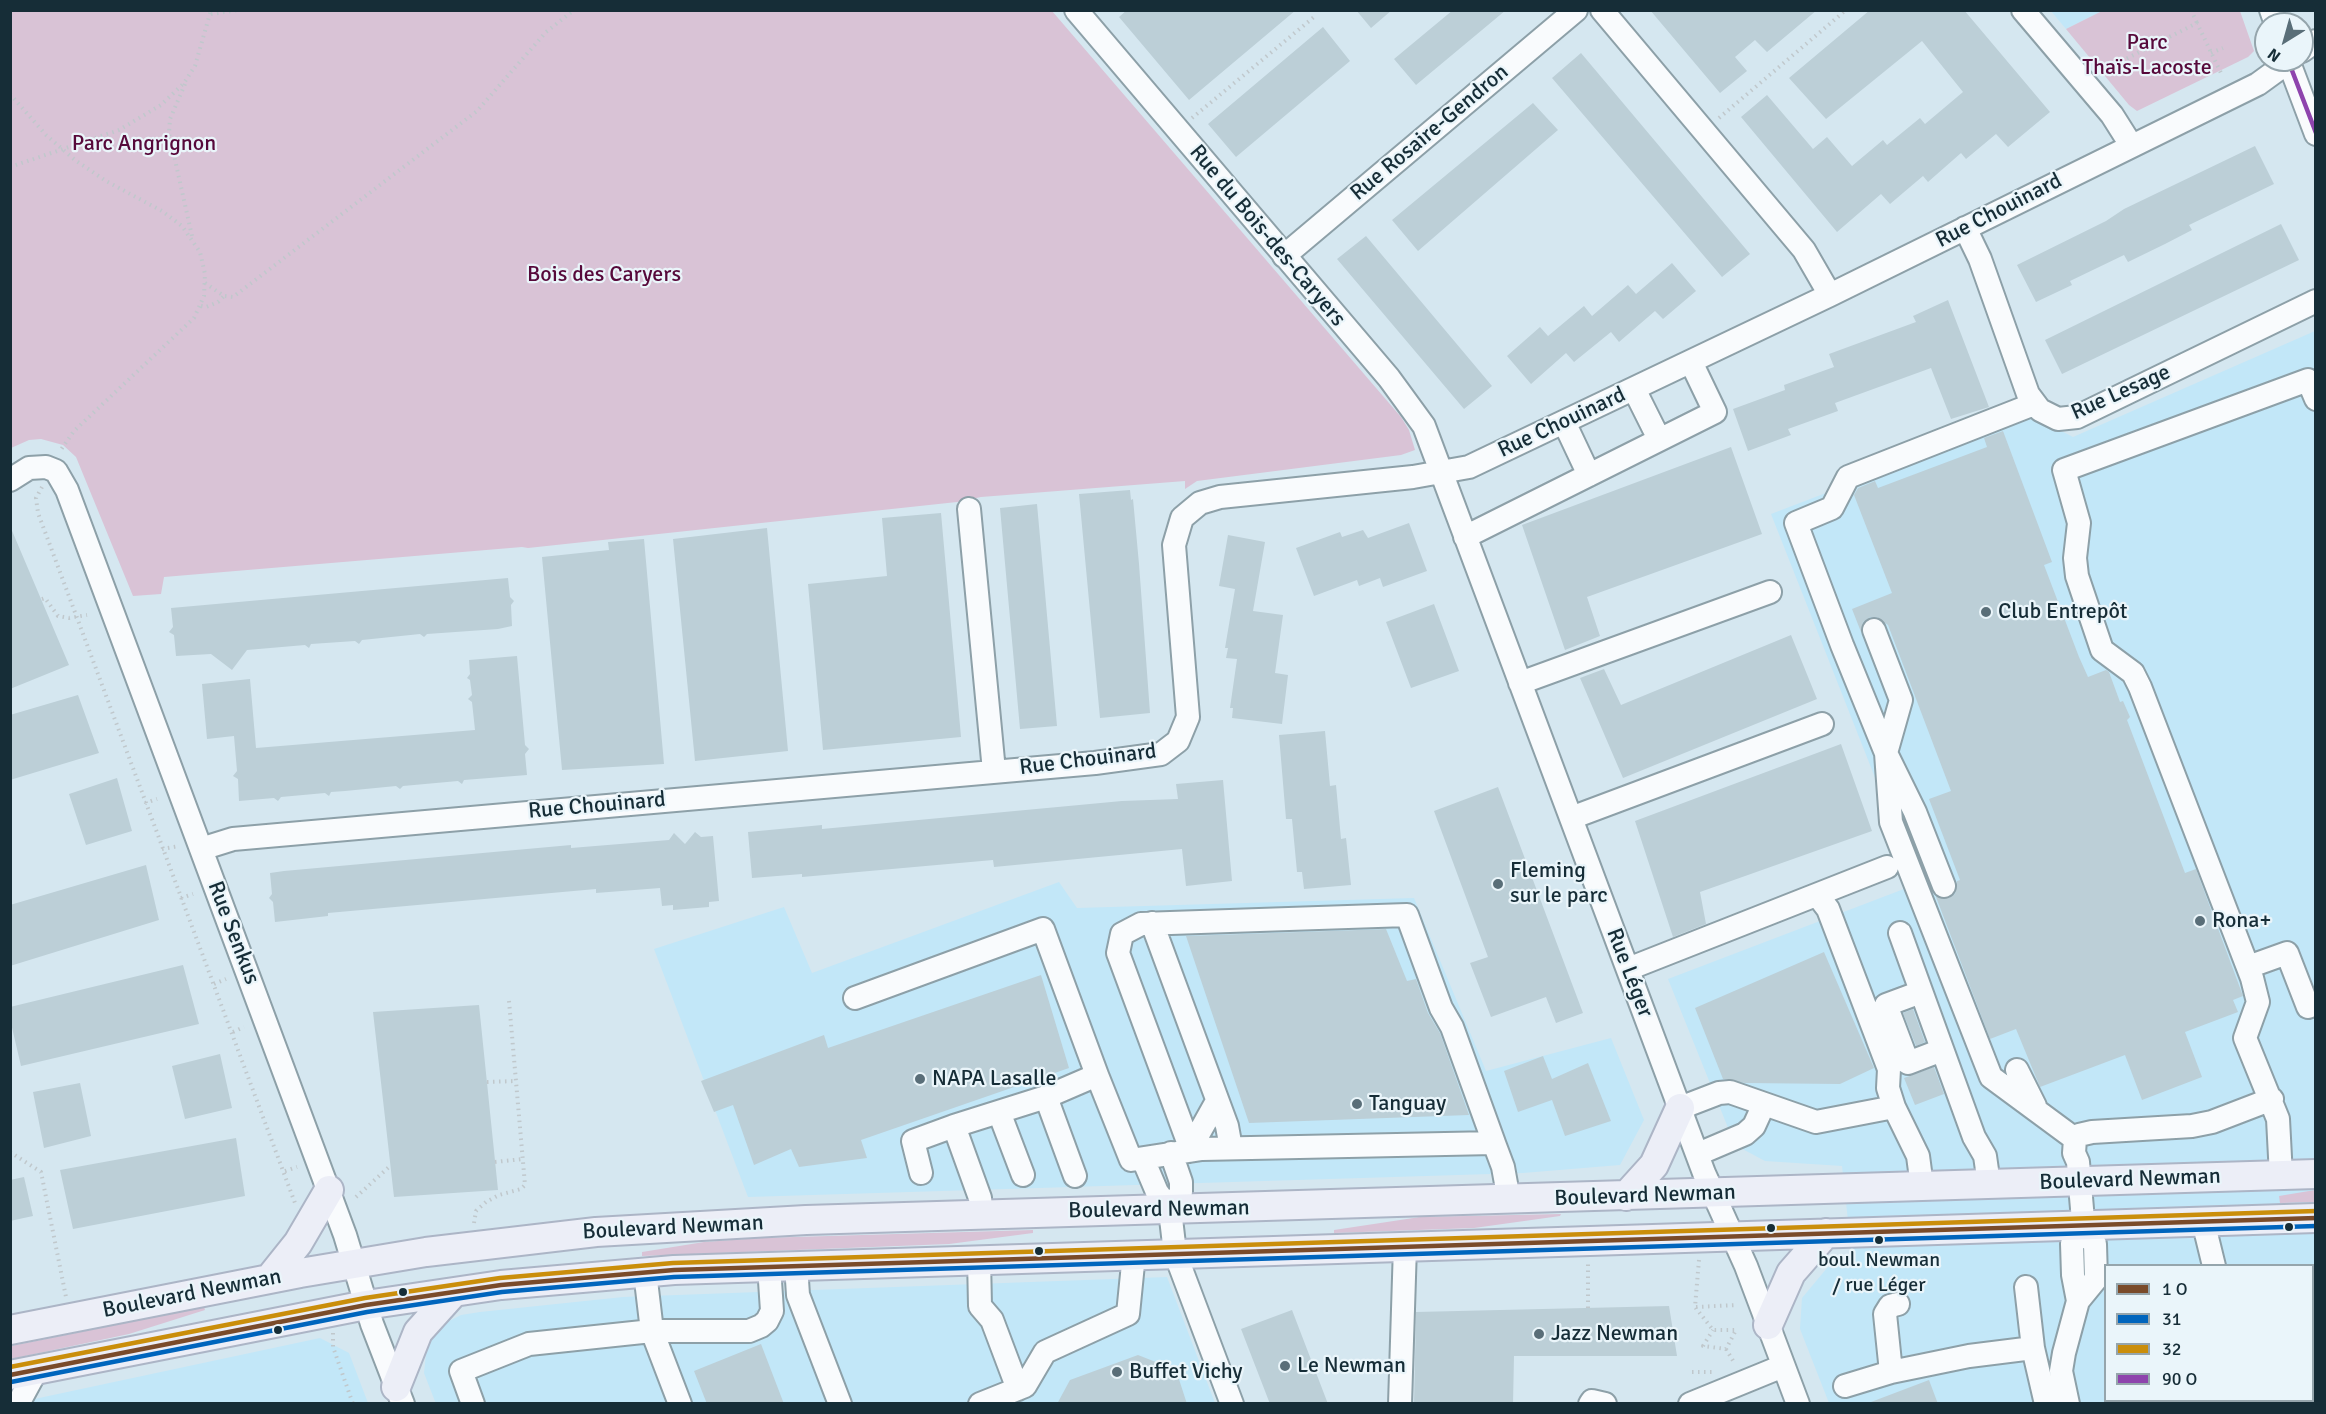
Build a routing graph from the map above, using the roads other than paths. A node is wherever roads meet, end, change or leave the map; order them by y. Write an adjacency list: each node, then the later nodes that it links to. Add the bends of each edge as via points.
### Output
1 (1076, 10): 10 (street, Rue du Bois-des-Caryers)
2 (1576, 10): 10 (street, Rue Rosaire-Gendron)
3 (1602, 10): 11 (street, via 1810,257)
4 (2023, 10): 8 (street, via 2112,115)
5 (2274, 72): 8 (street, Rue Chouinard, via 2258,84)
6 (2296, 72): 7 (street)
7 (2316, 134)
8 (2131, 146): 9 (street, Rue Chouinard)
9 (1965, 228): 11 (street, Rue Chouinard); 16 (street, Rue Lesage)
10 (1284, 256): 19 (street, Rue du Bois-des-Caryers, via 1417,414)
11 (1830, 295): 13 (street, Rue Chouinard)
12 (2316, 301): 16 (street, Rue Lesage, via 2077,417 2058,419)
13 (1691, 362): 14 (street, Rue Chouinard); 18 (street, via 1715,412)
14 (1634, 389): 17 (street, Rue Chouinard); 18 (street)
15 (2316, 399): 37 (street, via 2308,380 2064,470 2079,523 2075,558 2078,576 2102,650 2133,673 2140,687)
16 (2034, 404): 28 (street, via 1848,477 1832,508 1796,523)
17 (1564, 422): 19 (street, Rue Chouinard, via 1469,466); 20 (street)
18 (1659, 440): 20 (street)
19 (1442, 473): 23 (street, Rue Léger); 29 (street, Rue Chouinard, via 1220,498 1194,507 1182,518 1174,545 1188,710 1186,727 1178,741 1156,755)
20 (1589, 475): 23 (street)
21 (10, 480): 31 (street, Rue Senkus, via 34,466 51,468 67,490)
22 (969, 509): 29 (street, Rue Chouinard)
23 (1465, 537): 26 (street, Rue Léger)
24 (1770, 592): 26 (street)
25 (1874, 630): 28 (street, via 1901,700)
26 (1520, 683): 30 (street, Rue Léger)
27 (1822, 724): 30 (street)
28 (1886, 753): 33 (street); 51 (street, via 1891,822 1991,1077)
29 (994, 771): 31 (street, Rue Chouinard, via 233,839)
30 (1571, 819): 38 (street, Rue Léger)
31 (201, 849): 69 (street, Rue Senkus)
32 (1887, 867): 34 (street)
33 (1944, 886)
34 (1818, 896): 38 (street); 49 (street, via 1828,909 1889,1070 1888,1088)
35 (1152, 923): 47 (street); 55 (street, via 1407,915); 57 (street, via 1126,929 1119,939 1118,953 1185,1132)
36 (1900, 933): 39 (street)
37 (2248, 967): 41 (street, via 2287,953 2308,1007); 46 (street, via 2258,1002 2245,1038)
38 (1628, 969): 50 (street, Rue Léger)
39 (1921, 992): 42 (street); 42 (street, via 1886,1005 1908,1063)
40 (855, 998): 44 (street, via 1043,929)
41 (2316, 1004)
42 (1942, 1050): 66 (street, via 1974,1137 1985,1156)
43 (2017, 1070): 51 (street)
44 (1097, 1075): 45 (street); 59 (street, via 1131,1160)
45 (1046, 1096): 52 (street); 63 (street)
46 (2272, 1099): 54 (street, via 2212,1122 2092,1132); 64 (street, via 2279,1126)
47 (1217, 1101): 56 (street); 57 (street)
48 (1764, 1104): 49 (street, via 1816,1122); 50 (street, via 1730,1092); 58 (street, via 1757,1121 1745,1134)
49 (1894, 1107): 67 (street, via 1918,1156)
50 (1680, 1108): 58 (street, Rue Léger); 70 (main road, via 1654,1165)
51 (2037, 1110): 54 (street)
52 (999, 1112): 53 (street); 62 (street)
53 (954, 1126): 60 (street, via 913,1141); 73 (street, via 980,1198)
54 (2075, 1139): 65 (street)
55 (1494, 1143): 56 (street); 71 (street)
56 (1231, 1148): 57 (street)
57 (1180, 1152): 59 (street); 72 (street, via 1181,1192)
58 (1698, 1154): 68 (street, Rue Léger)
59 (1143, 1159): 72 (street, via 1157,1192)
60 (921, 1173)
61 (2316, 1174): 64 (main road, Boulevard Newman)
62 (1023, 1175)
63 (1076, 1176)
64 (2281, 1176): 65 (main road, Boulevard Newman)
65 (2080, 1182): 66 (main road, Boulevard Newman); 76 (street)
66 (1989, 1184): 67 (main road, Boulevard Newman)
67 (1922, 1186): 68 (main road, Boulevard Newman)
68 (1713, 1193): 70 (main road, Boulevard Newman); 78 (street, Rue Léger)
69 (342, 1194): 83 (street, Rue Senkus); 87 (main road)
70 (1626, 1196): 71 (main road, Boulevard Newman)
71 (1509, 1200): 72 (main road, Boulevard Newman)
72 (1170, 1210): 73 (main road, Boulevard Newman); 80 (street)
73 (982, 1216): 83 (main road, Boulevard Newman, via 806,1220 596,1232)
74 (2316, 1218): 75 (main road, Boulevard Newman)
75 (2203, 1221): 76 (main road, Boulevard Newman); 84 (street)
76 (2084, 1229): 77 (main road, Boulevard Newman); 114 (street, via 2095,1244 2096,1279 2078,1301 2062,1361)
77 (1826, 1233): 78 (main road, Boulevard Newman); 92 (main road, via 1791,1274)
78 (1732, 1237): 79 (main road, Boulevard Newman); 92 (street, Rue Léger)
79 (1405, 1246): 80 (main road, Boulevard Newman); 108 (street)
80 (1175, 1253): 81 (main road, Boulevard Newman); 107 (street)
81 (1134, 1254): 82 (main road, Boulevard Newman); 100 (street, via 1128,1314 1045,1353 1024,1386)
82 (979, 1258): 85 (main road, Boulevard Newman); 100 (street, via 980,1306 992,1320)
83 (354, 1264): 87 (main road, Boulevard Newman); 91 (street, Rue Senkus)
84 (2214, 1264)
85 (782, 1265): 86 (main road, Boulevard Newman); 94 (street, via 772,1311 761,1326 749,1331); 105 (street, via 798,1295)
86 (645, 1272): 89 (main road, Boulevard Newman); 94 (street)
87 (270, 1278): 93 (main road, Boulevard Newman)
88 (2026, 1287): 95 (street)
89 (454, 1292): 91 (main road, Boulevard Newman); 101 (main road, via 418,1332)
90 (1898, 1304): 98 (street, via 1890,1306 1885,1314)
91 (366, 1305): 97 (main road, Boulevard Newman); 101 (street, Rue Senkus)
92 (1757, 1326): 96 (street, Rue Léger)
93 (10, 1330)
94 (652, 1331): 103 (street, via 529,1344 480,1363 461,1371); 104 (street)
95 (2033, 1348): 98 (street); 113 (street)
96 (1784, 1366): 111 (street); 112 (street, Rue Léger)
97 (24, 1372): 102 (street)
98 (1891, 1372): 99 (street)
99 (1845, 1386)
100 (1017, 1389): 106 (street)
101 (399, 1395)
102 (18, 1404)
103 (473, 1404)
104 (680, 1404)
105 (840, 1404)
106 (980, 1404)
107 (1232, 1404)
108 (1400, 1404)
109 (1590, 1404): 110 (street)
110 (1605, 1404)
111 (1690, 1404)
112 (1798, 1404)
113 (2046, 1404)
114 (2068, 1404)

